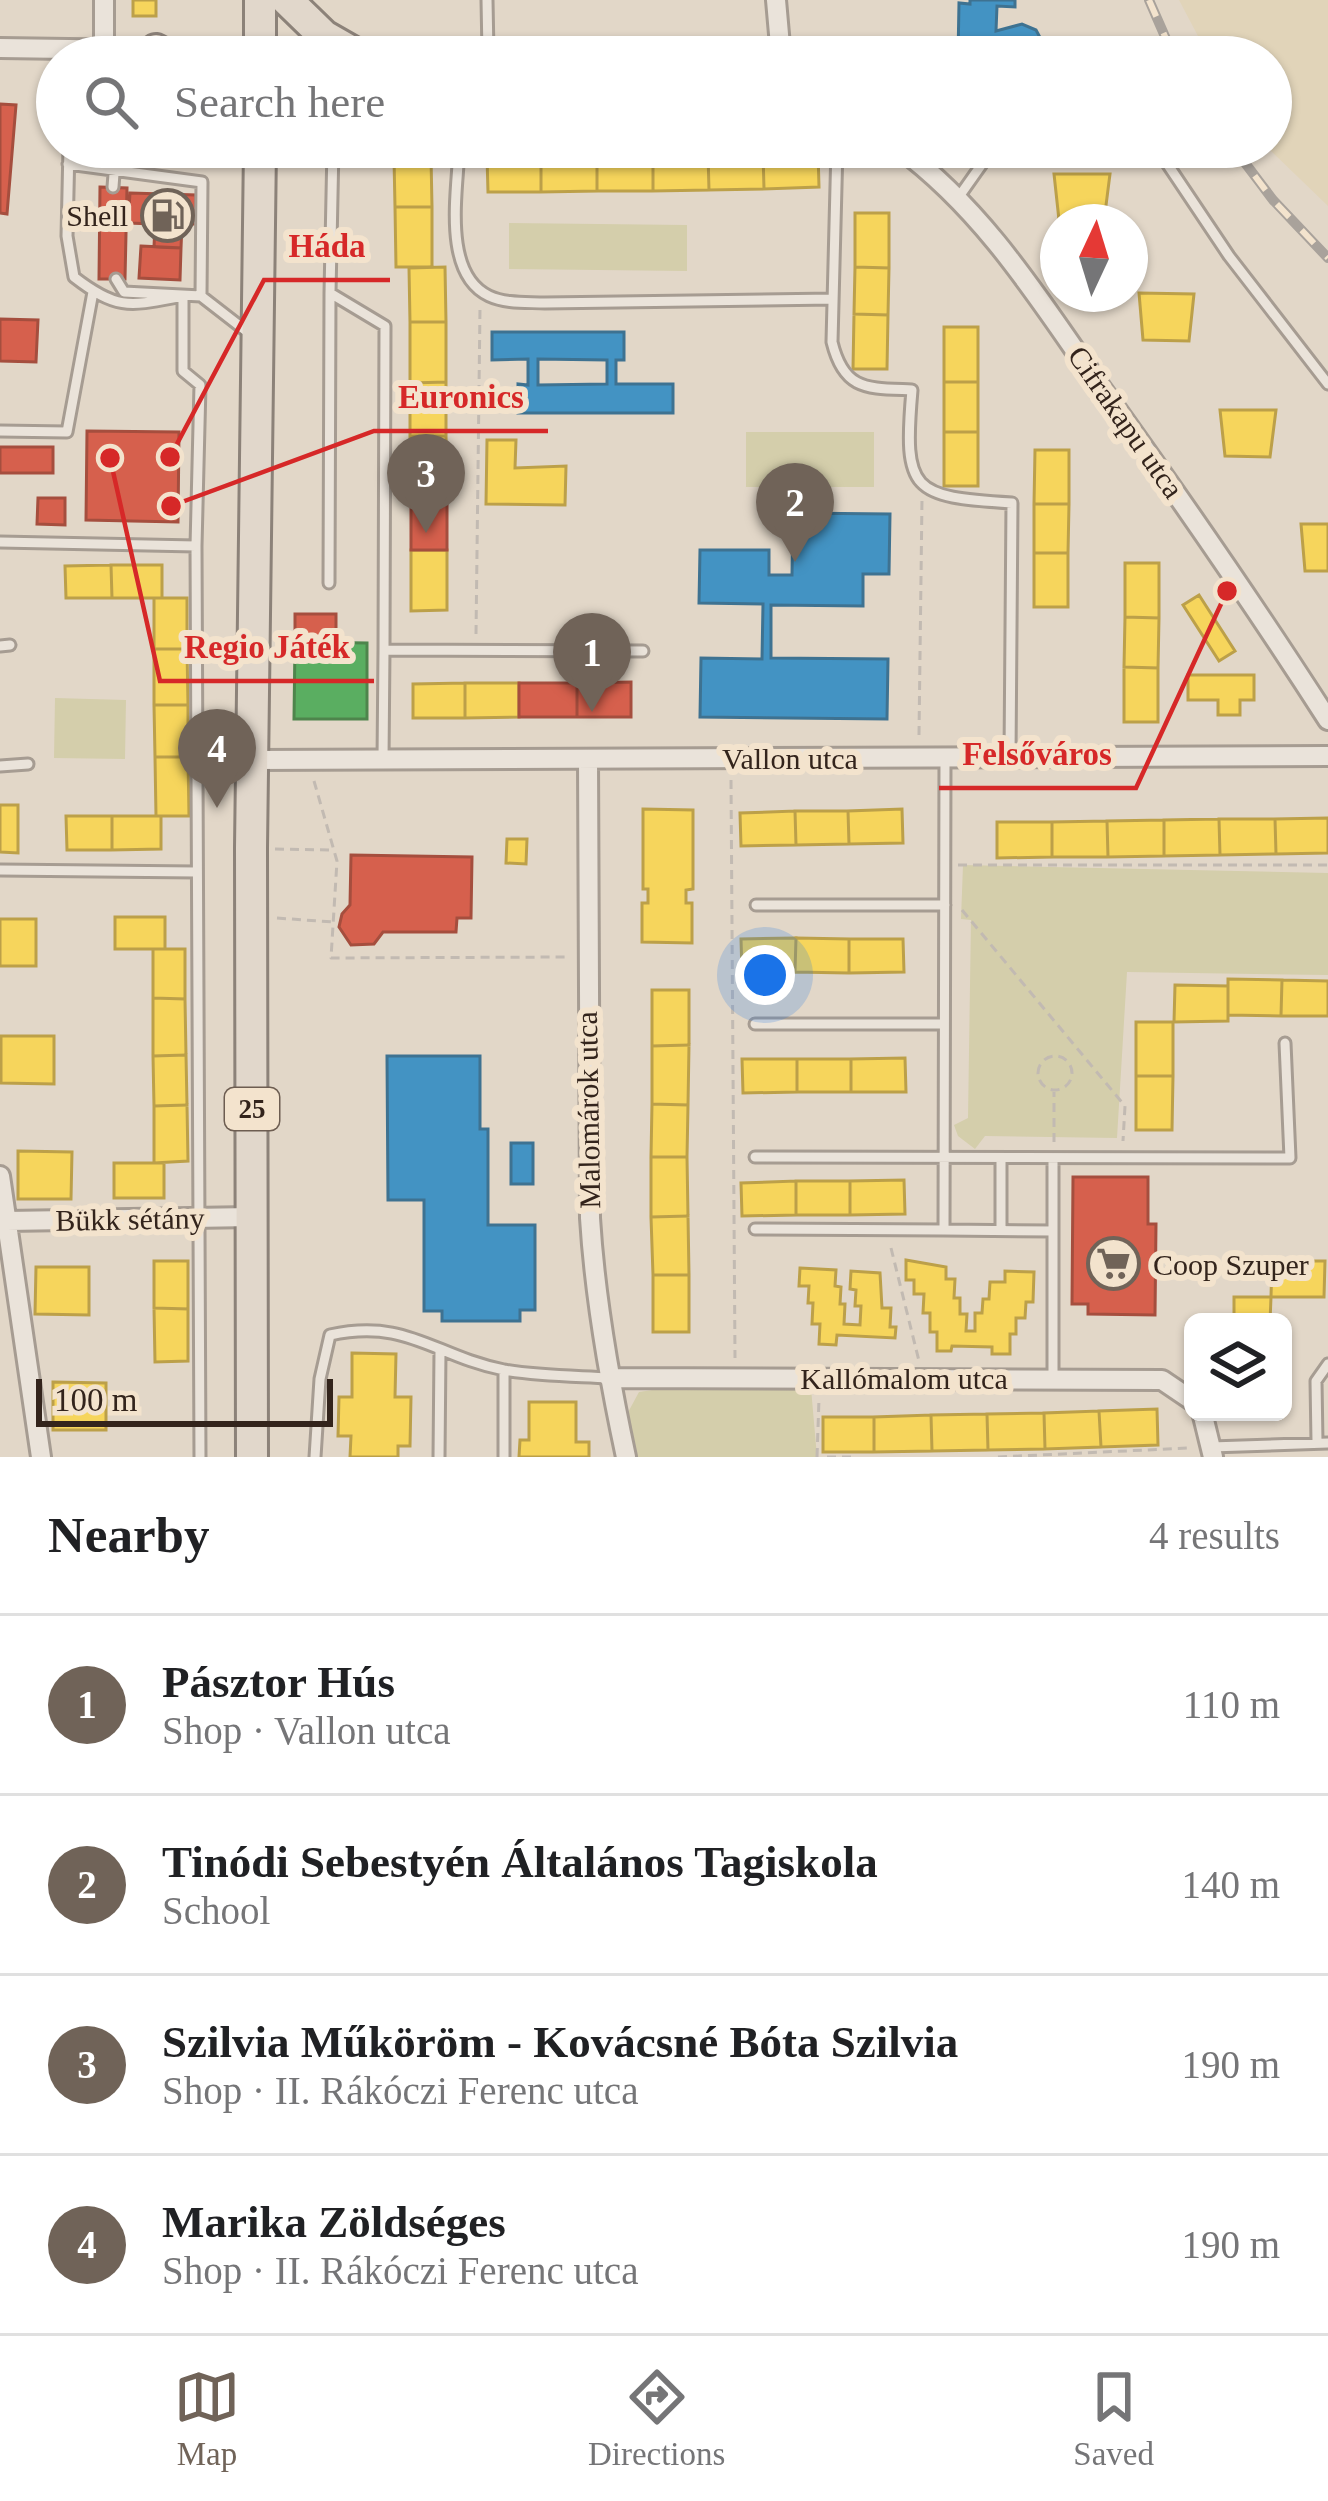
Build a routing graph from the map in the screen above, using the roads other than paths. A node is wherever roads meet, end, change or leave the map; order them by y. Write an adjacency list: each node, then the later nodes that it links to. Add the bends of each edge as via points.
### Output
1 (104, 0): 6 (street)
2 (260, 0): 7 (main road)
3 (287, 0): 8 (main road)
4 (488, 0): 9 (lane)
5 (776, 0): 10 (street)
6 (104, 36)
7 (260, 36)
8 (325, 36)
9 (488, 36)
10 (779, 36)
11 (0, 48): 12 (street)
12 (36, 51)
13 (68, 168): 26 (lane, via 74,277)
14 (99, 168): 22 (lane)
15 (259, 168): 31 (main road, 25)
16 (333, 168): 27 (lane)
17 (459, 168): 30 (lane, via 462,266 484,295 545,303)
18 (836, 168): 30 (lane)
19 (923, 168): 24 (street, Cifrakapu utca)
20 (979, 168): 24 (lane)
21 (1170, 168): 32 (lane)
22 (114, 170): 23 (lane); 29 (lane, via 202,182)
23 (113, 188)
24 (958, 198): 39 (street, Cifrakapu utca, via 1011,258)
25 (116, 279): 28 (lane, via 124,292)
26 (93, 292): 28 (lane, via 141,304); 33 (lane, via 67,432)
27 (331, 293): 36 (lane); 37 (lane, via 386,326)
28 (183, 296): 29 (lane); 35 (lane, via 183,371 200,385)
29 (201, 296): 31 (lane)
30 (833, 299): 42 (lane, via 832,342 851,382 912,390 906,452 922,485 947,499 1012,503)
31 (254, 338): 44 (main road, 25)
32 (1328, 384)
33 (0, 431)
34 (0, 542): 35 (lane)
35 (196, 546): 49 (lane)
36 (329, 583)
37 (384, 650): 38 (lane); 45 (lane)
38 (643, 652)
39 (1328, 719)
40 (1328, 756): 42 (street, Vallon utca)
41 (945, 758): 42 (street, Vallon utca); 43 (street, Vallon utca); 51 (lane)
42 (1010, 758)
43 (588, 759): 45 (street, Vallon utca); 71 (street, Malomárok utca, via 590,1218)
44 (252, 760): 45 (street, Vallon utca); 60 (main road, 25)
45 (383, 760)
46 (28, 764): 47 (lane)
47 (0, 766)
48 (0, 870): 49 (lane)
49 (196, 872): 61 (lane)
50 (756, 905): 51 (lane)
51 (945, 905): 53 (lane)
52 (755, 1024): 53 (lane)
53 (944, 1024): 56 (lane)
54 (1285, 1043): 58 (lane, via 1290,1158)
55 (755, 1157): 56 (lane)
56 (944, 1158): 57 (lane); 64 (lane)
57 (1001, 1158): 58 (lane); 65 (lane)
58 (1054, 1158): 66 (lane)
59 (0, 1176): 62 (street)
60 (252, 1217): 61 (street, Bükk sétány); 78 (main road, 25)
61 (199, 1218): 62 (street, Bükk sétány); 77 (lane)
62 (7, 1221): 76 (street)
63 (755, 1229): 64 (lane)
64 (944, 1230): 65 (lane)
65 (1001, 1230): 66 (lane)
66 (1053, 1232): 70 (lane)
67 (440, 1351): 69 (lane); 79 (lane, via 364,1328 329,1335); 80 (lane)
68 (1328, 1364): 74 (lane, via 1316,1381)
69 (504, 1370): 71 (lane); 81 (lane)
70 (1053, 1377): 71 (street, Kallómalom utca); 72 (street, Kallómalom utca, via 1162,1380)
71 (609, 1378): 82 (street, Malomárok utca)
72 (1184, 1395)
73 (1204, 1421): 75 (street)
74 (1323, 1442): 75 (lane)
75 (1212, 1452)
76 (41, 1457)
77 (200, 1457)
78 (252, 1457)
79 (315, 1457)
80 (439, 1457)
81 (504, 1457)
82 (626, 1457)

